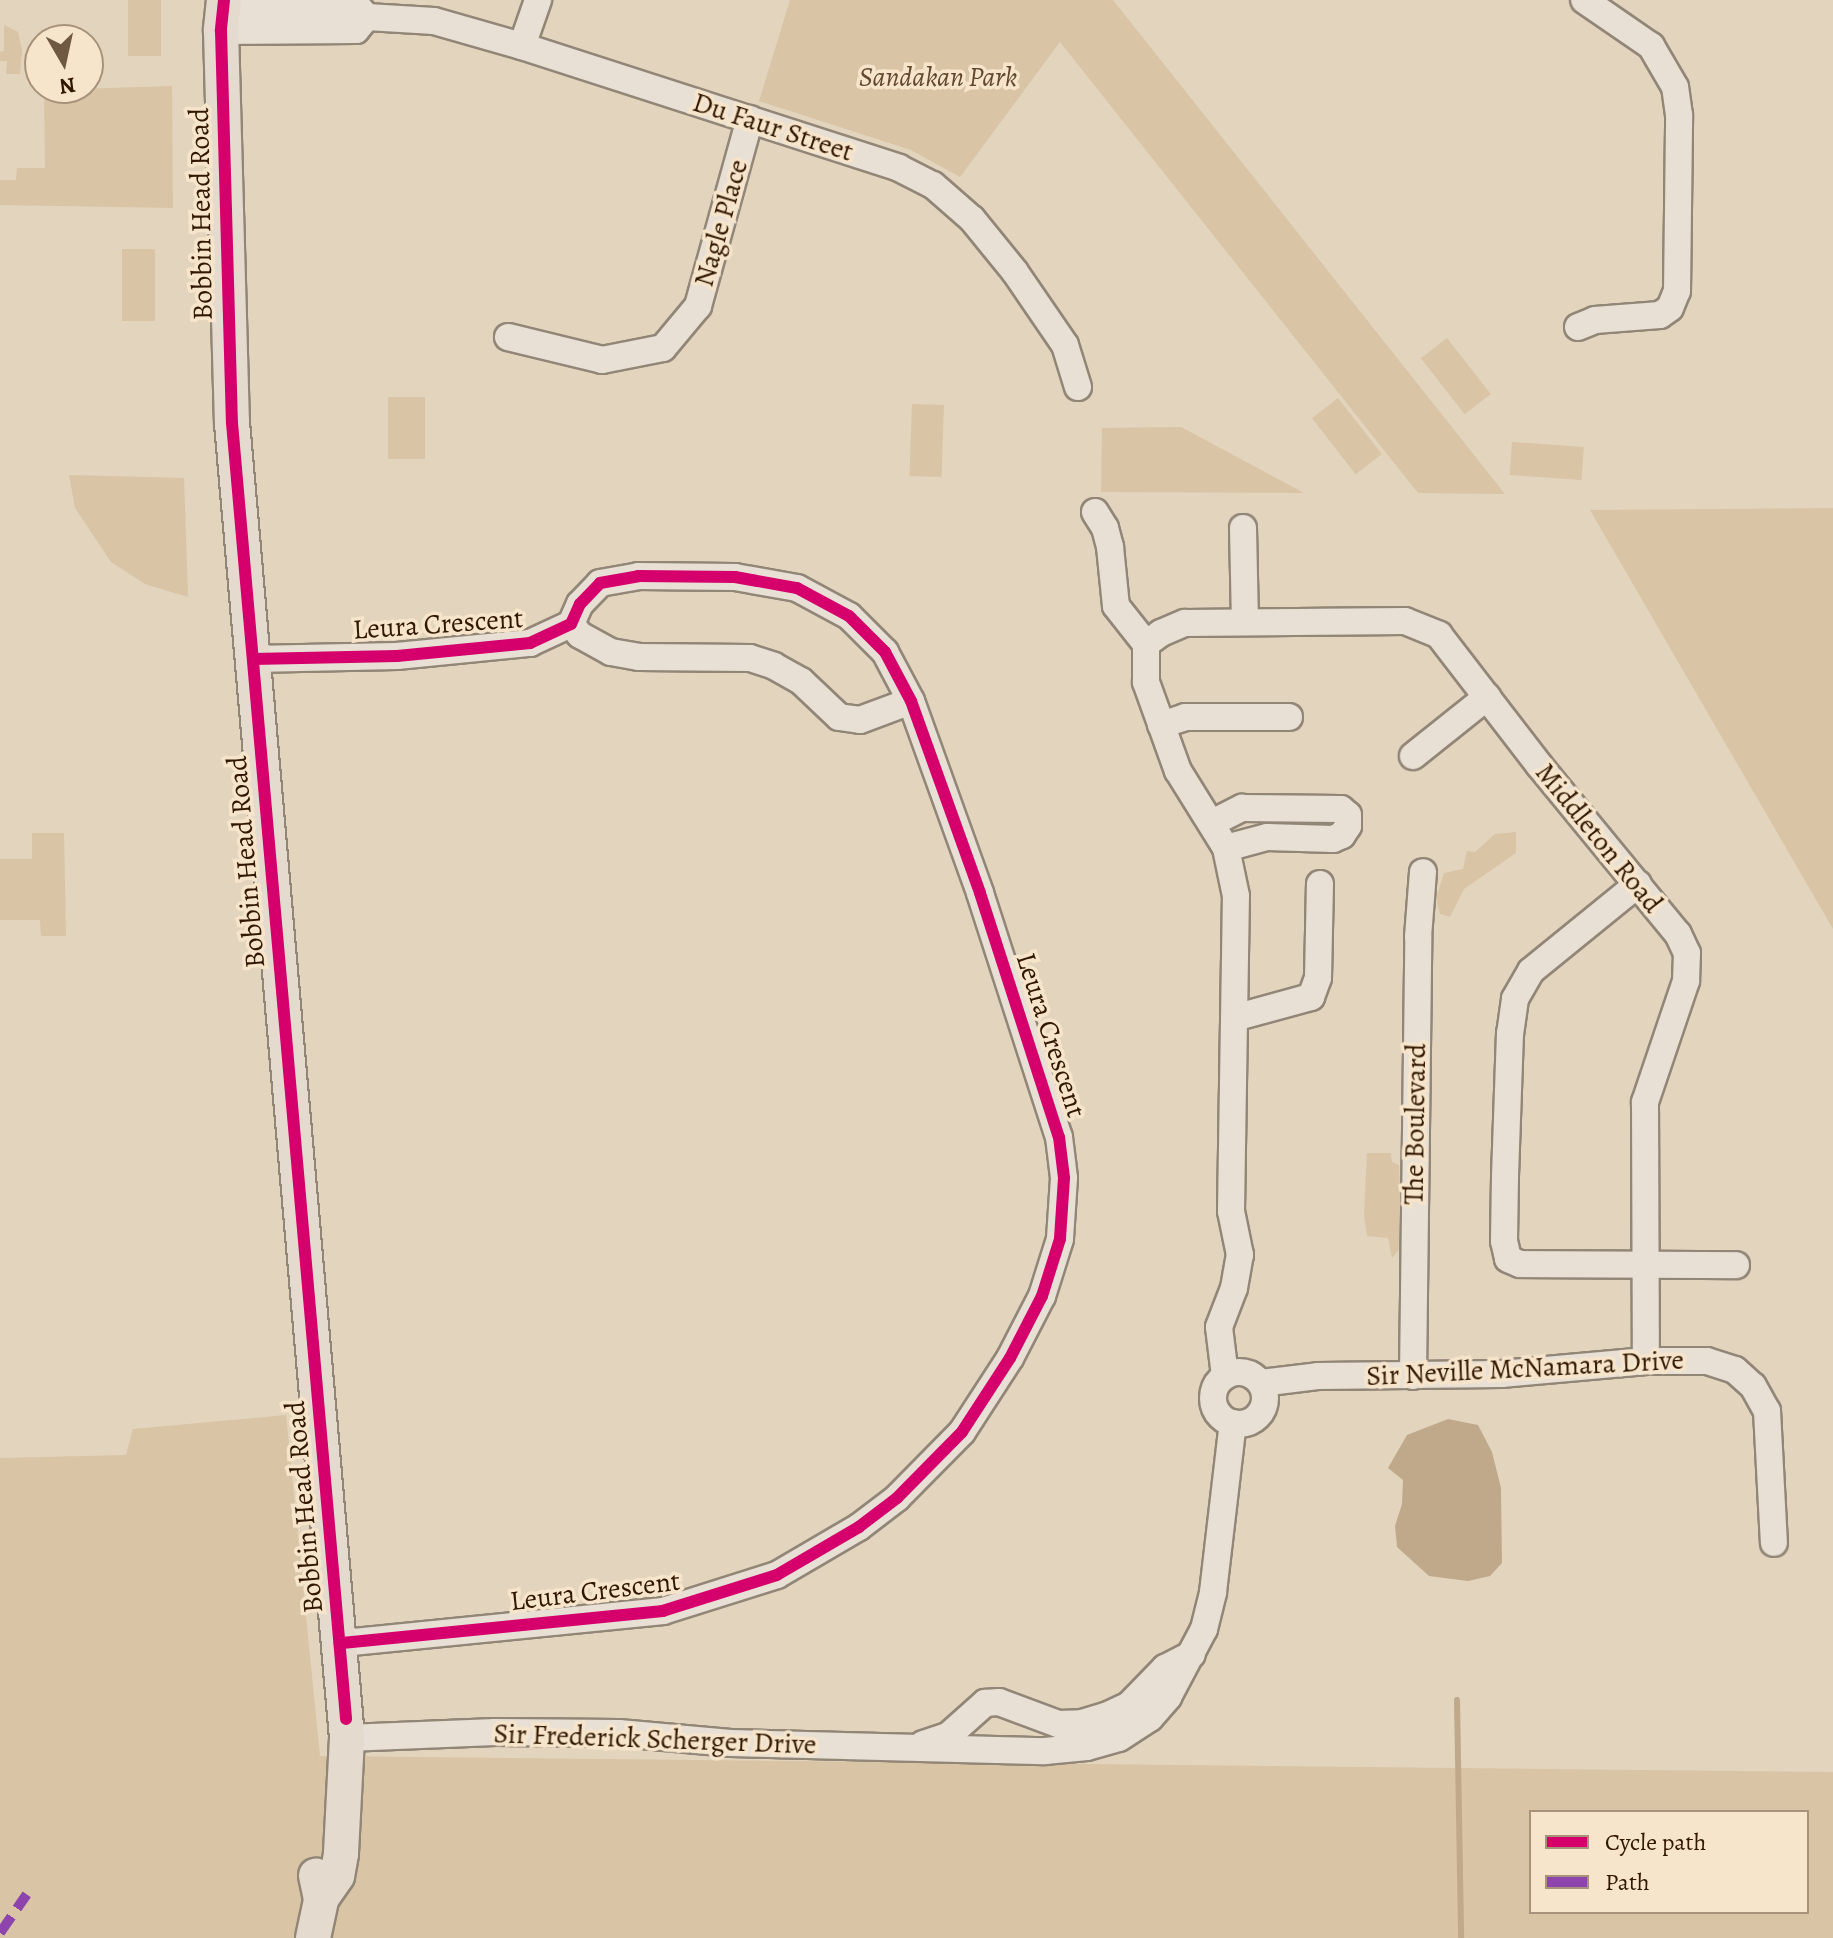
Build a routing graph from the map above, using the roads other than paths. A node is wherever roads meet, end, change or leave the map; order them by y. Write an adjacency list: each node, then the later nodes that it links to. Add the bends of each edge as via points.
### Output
1 (538, 0): 4 (street)
2 (1584, 0): 6 (street, via 1651,46 1675,87 1677,291 1670,308 1660,315 1595,320)
3 (223, 13): 4 (street, Du Faur Street, via 356,30 367,17 434,21); 14 (main road, Bobbin Head Road, via 228,352)
4 (522, 46): 5 (street, Du Faur Street)
5 (750, 119): 7 (street, Nagle Place, via 698,306 663,348 602,360); 8 (street, Du Faur Street, via 899,168 933,185 972,219 1015,272 1065,345)
6 (1578, 327)
7 (508, 337)
8 (1078, 387)
9 (1095, 512): 13 (street, via 1110,547 1116,606)
10 (1243, 528): 11 (street)
11 (1245, 622): 13 (street, Middleton Road, via 1185,623); 15 (street, Middleton Road, via 1405,621 1439,635)
12 (571, 624): 14 (street, Leura Crescent, via 530,643 478,650); 16 (street, via 611,652 762,662 801,681 839,717 860,720); 16 (street, Leura Crescent, via 580,604 600,583 638,576 735,577 797,588 849,616 885,652)
13 (1146, 644): 18 (street, via 1146,682)
14 (253, 659): 34 (main road, Bobbin Head Road)
15 (1487, 697): 19 (street); 24 (street, Middleton Road)
16 (911, 701): 34 (street, Leura Crescent, via 1059,1137 1064,1178 1060,1239 1042,1296 1010,1358 962,1432 897,1498 777,1575 663,1611)
17 (1289, 717): 18 (street, via 1185,717)
18 (1161, 725): 20 (street, via 1178,771)
19 (1413, 756)
20 (1212, 823): 21 (street); 21 (street, via 1242,808 1341,809 1348,815 1348,826 1333,839 1267,837)
21 (1226, 848): 25 (street, via 1236,896)
22 (1423, 872): 30 (street, The Boulevard)
23 (1320, 884): 25 (street, via 1318,978 1311,997)
24 (1638, 884): 26 (street, Middleton Road, via 1687,953 1686,981 1645,1102); 26 (street, via 1531,971 1515,999 1504,1241 1508,1259 1520,1264)
25 (1234, 1018): 29 (street, via 1231,1211 1240,1255 1219,1327)
26 (1648, 1262): 27 (street); 28 (street, Middleton Road)
27 (1736, 1265)
28 (1646, 1361): 30 (street, Sir Neville McNamara Drive); 33 (street, Sir Neville McNamara Drive, via 1707,1361 1735,1370 1753,1386 1767,1411)
29 (1225, 1376): 31 (street, via 1244,1372); 32 (street, via 1213,1392 1213,1402)
30 (1413, 1376): 31 (street, Sir Neville McNamara Drive, via 1318,1376)
31 (1261, 1383): 32 (street, via 1260,1412)
32 (1233, 1423): 35 (street, Sir Frederick Scherger Drive, via 1213,1592)
33 (1774, 1543)
34 (340, 1643): 36 (main road, Bobbin Head Road)
35 (1192, 1654): 37 (street, Sir Frederick Scherger Drive, via 1165,1668 1129,1705 1108,1715 1058,1724 999,1702 985,1703 948,1736); 37 (street, Sir Frederick Scherger Drive, via 1150,1718 1119,1738 1045,1751)
36 (347, 1738): 37 (street, Sir Frederick Scherger Drive, via 619,1733 731,1743); 38 (main road, Bobbin Head Road, via 341,1805 329,1818 320,1846 316,1877 321,1899)
37 (916, 1747)
38 (313, 1938)

